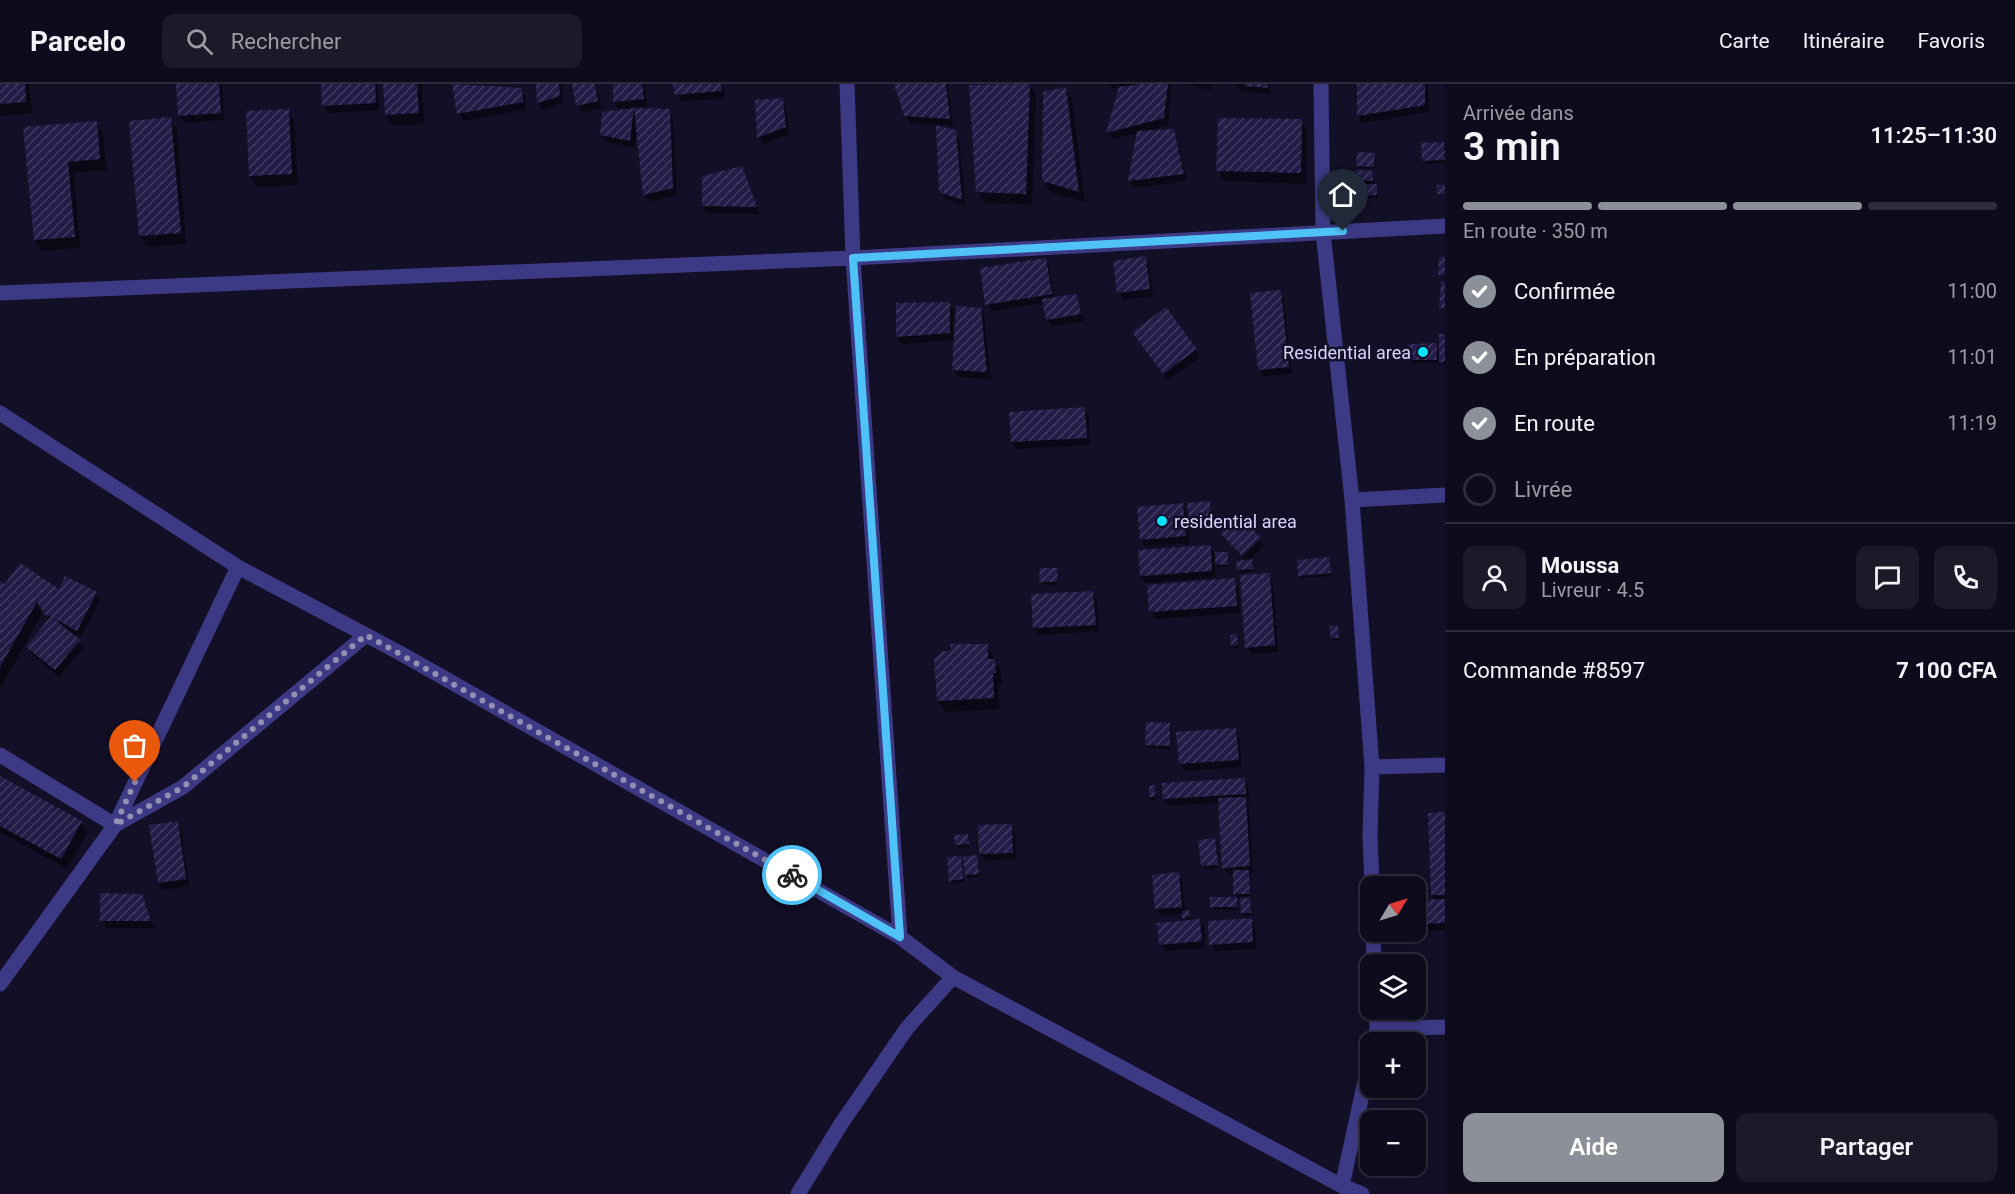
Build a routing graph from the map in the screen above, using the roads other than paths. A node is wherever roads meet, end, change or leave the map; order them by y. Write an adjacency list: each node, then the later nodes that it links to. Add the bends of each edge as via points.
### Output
1 (847, 84): 5 (street)
2 (1321, 84): 4 (street)
3 (1445, 226): 4 (street)
4 (1323, 232): 5 (street); 9 (street)
5 (853, 258): 6 (street); 17 (street)
6 (0, 293)
7 (0, 413): 10 (street)
8 (1445, 495): 9 (street)
9 (1352, 500): 14 (street)
10 (238, 567): 11 (street); 15 (street)
11 (366, 635): 15 (street, via 183,787); 17 (street)
12 (0, 755): 15 (street)
13 (1445, 765): 14 (street)
14 (1372, 767): 16 (street)
15 (115, 825): 19 (street)
16 (1372, 876)
17 (900, 937): 18 (street)
18 (953, 977): 23 (street); 24 (street, via 907,1028)
19 (0, 984)
20 (1445, 1027): 21 (street)
21 (1406, 1032)
22 (1361, 1098): 23 (street)
23 (1342, 1186): 25 (street)
24 (798, 1194)
25 (1362, 1194)

